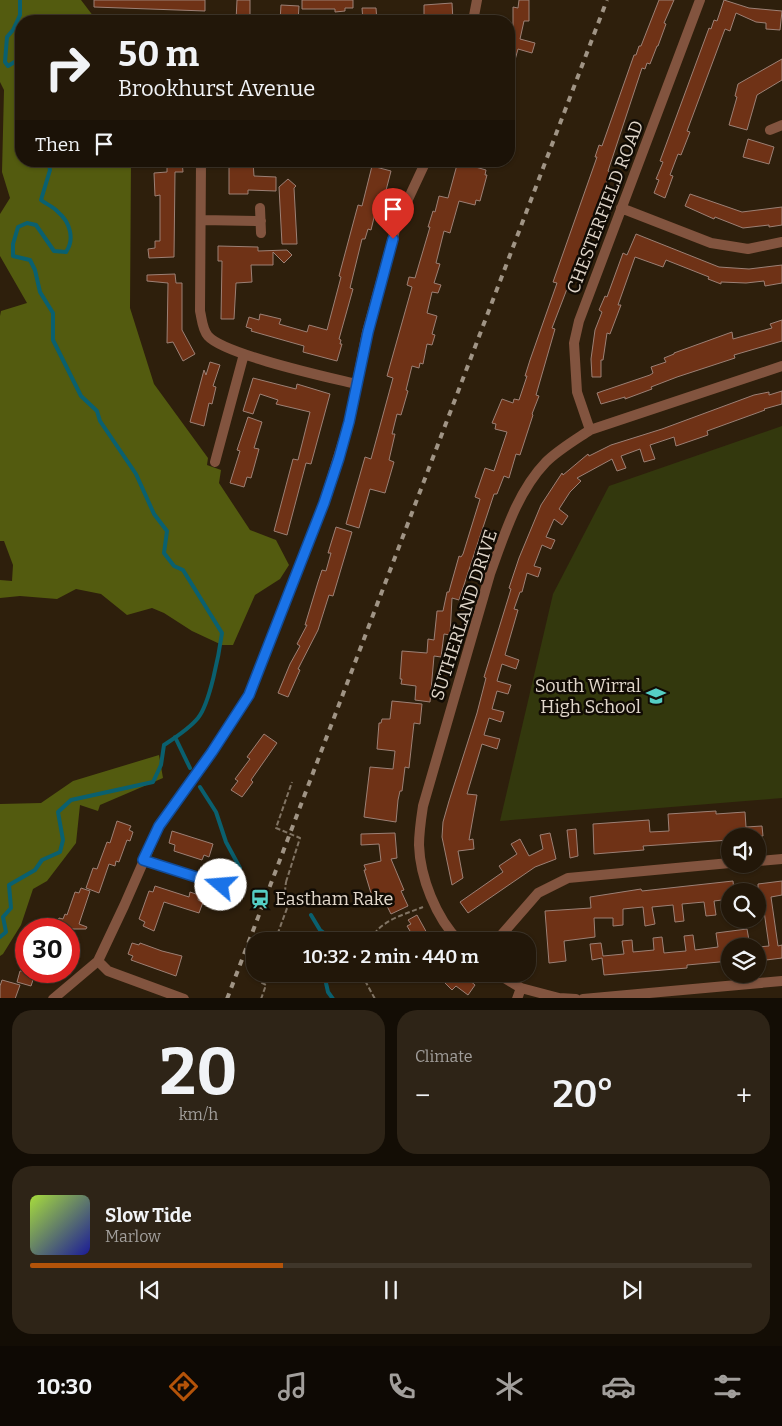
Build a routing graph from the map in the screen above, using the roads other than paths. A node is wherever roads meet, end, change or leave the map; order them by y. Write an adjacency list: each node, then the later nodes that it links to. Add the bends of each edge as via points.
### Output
1 (477, 0): 3 (street)
2 (700, 0): 9 (street, CHESTERFIELD ROAD)
3 (475, 15)
4 (782, 125): 5 (street)
5 (770, 130)
6 (201, 167): 10 (street)
7 (423, 167): 16 (street, via 397,223)
8 (260, 208): 11 (street)
9 (622, 208): 13 (street, via 711,243 748,249); 17 (street, CHESTERFIELD ROAD, via 579,321 574,343 577,392)
10 (202, 220): 11 (street); 14 (street, via 202,324 208,336 216,342)
11 (261, 221): 12 (street)
12 (261, 232)
13 (782, 242)
14 (244, 354): 16 (street); 18 (street)
15 (782, 366): 17 (street, SUTHERLAND DRIVE)
16 (356, 384): 20 (street, via 349,422 324,503 249,695 159,826)
17 (590, 430): 24 (street, SUTHERLAND DRIVE, via 546,462 527,488 503,538 423,806 419,846 421,862 433,902)
18 (215, 462)
19 (782, 859): 21 (street)
20 (143, 860): 23 (street); 26 (street)
21 (766, 860)
22 (721, 864): 25 (street, via 568,878 538,894)
23 (221, 885)
24 (451, 932)
25 (504, 932)
26 (98, 961): 30 (street); 31 (street, via 108,972)
27 (782, 981): 33 (street)
28 (506, 982): 29 (street)
29 (519, 994): 32 (street)
30 (53, 998)
31 (184, 998)
32 (576, 998)
33 (584, 998)

